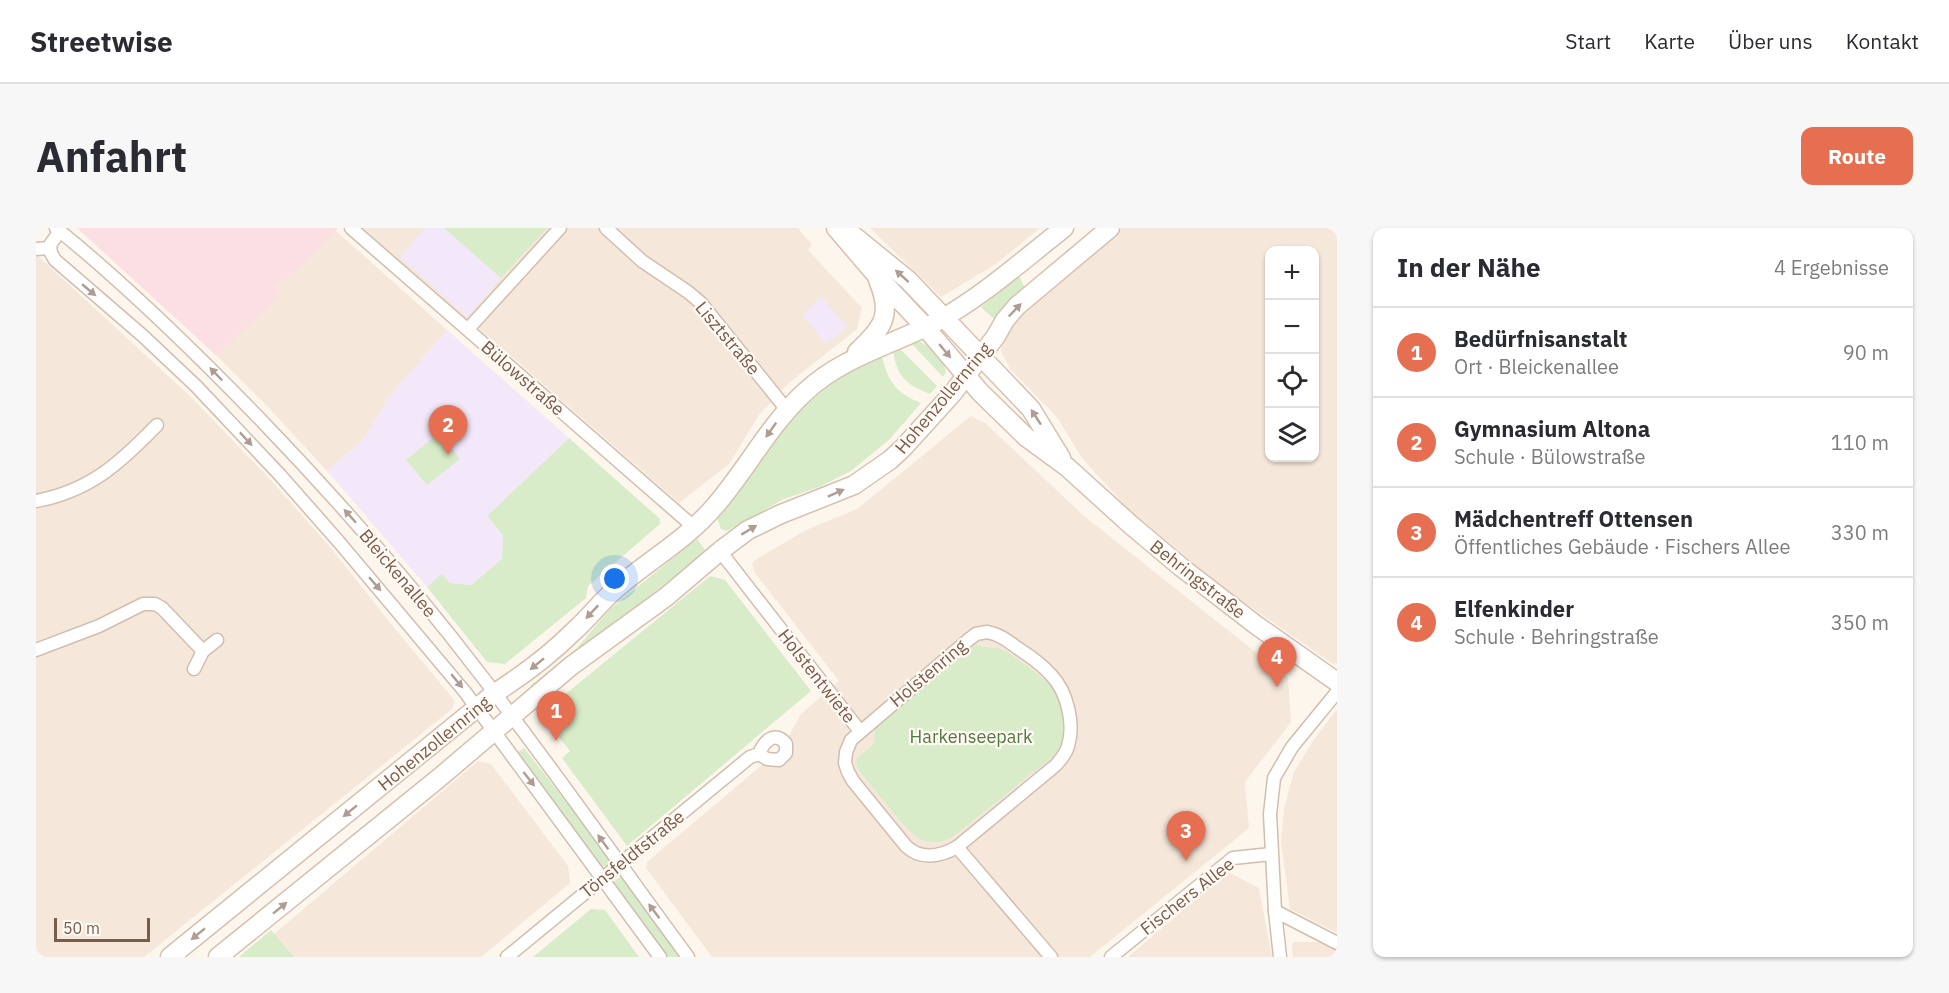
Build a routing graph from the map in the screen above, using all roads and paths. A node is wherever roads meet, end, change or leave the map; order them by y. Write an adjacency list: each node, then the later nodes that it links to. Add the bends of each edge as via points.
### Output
1 (351, 228): 14 (street, Bülowstraße)
2 (560, 228): 14 (street)
3 (606, 228): 18 (street, Lisztstraße, via 642,261 700,303)
4 (836, 228): 11 (main road, Behringstraße)
5 (845, 228): 12 (main road, Behringstraße, one-way to 5, via 908,280)
6 (1064, 228): 12 (main road, Hohenzollernring)
7 (1110, 228): 15 (main road, Hohenzollernring, one-way to 7, via 1017,306)
8 (58, 230): 9 (street, Bleickenallee); 30 (street, Bleickenallee, one-way to 8, via 358,525 296,457 199,356)
9 (50, 248): 10 (street); 31 (street, Bleickenallee, one-way to 31, via 55,260 196,386 272,467)
10 (36, 249)
11 (877, 276): 13 (main road, Behringstraße); 16 (main road, via 885,300 883,324)
12 (943, 317): 13 (main road, Hohenzollernring); 15 (main road, Behringstraße)
13 (925, 327): 16 (main road, Hohenzollernring); 17 (main road, Behringstraße, one-way to 17)
14 (468, 329): 22 (street, Bülowstraße)
15 (980, 357): 17 (main road, Hohenzollernring); 20 (main road, Behringstraße, one-way to 15, via 1031,410)
16 (845, 363): 18 (main road, Hohenzollernring, via 805,391)
17 (966, 375): 20 (main road, Behringstraße, via 1026,437); 23 (main road, Hohenzollernring, one-way to 17, via 748,530 854,485 874,472 903,448)
18 (787, 410): 22 (main road, Hohenzollernring, one-way to 22, via 741,474)
19 (157, 425): 21 (street, via 124,458 92,482)
20 (1067, 467): 28 (main road, Behringstraße, via 1165,555)
21 (36, 501)
22 (695, 528): 23 (main road); 30 (main road, Hohenzollernring, one-way to 30, via 606,597 555,650)
23 (720, 551): 32 (main road, Hohenzollernring); 33 (street, Holstentwiete)
24 (217, 640): 26 (street)
25 (36, 650): 26 (street, via 143,604 155,604)
26 (203, 651): 27 (street)
27 (194, 669)
28 (1337, 682)
29 (1337, 692): 37 (street, via 1276,773 1270,801)
30 (495, 693): 31 (main road, Hohenzollernring); 32 (street, Bleickenallee)
31 (477, 708): 34 (street, Bleickenallee); 42 (main road, Hohenzollernring, one-way to 42)
32 (511, 717): 34 (main road, Hohenzollernring); 38 (street, Bleickenallee, one-way to 32)
33 (860, 730): 36 (street, Holstentwiete, via 850,740 846,752 848,772 906,846 920,855 947,853); 36 (street, Holstenring, via 976,634 987,632 1004,638 1052,676 1064,695 1068,714 1070,733 1064,755)
34 (494, 732): 39 (street, Bleickenallee, one-way to 39); 43 (main road, Hohenzollernring, one-way to 34)
35 (759, 754): 38 (street, Tönsfeldtstraße, via 750,757)
36 (957, 847): 47 (street)
37 (1271, 854): 40 (street); 48 (street, Fischers Allee, via 1233,858)
38 (620, 865): 39 (street, Tönsfeldtstraße); 46 (street, Bleickenallee, one-way to 38)
39 (603, 878): 44 (street, Tönsfeldtstraße); 45 (street, Bleickenallee)
40 (1275, 911): 41 (street); 49 (street)
41 (1337, 943)
42 (170, 957)
43 (218, 957)
44 (507, 957)
45 (660, 957)
46 (688, 957)
47 (1051, 957)
48 (1111, 957)
49 (1280, 957)

